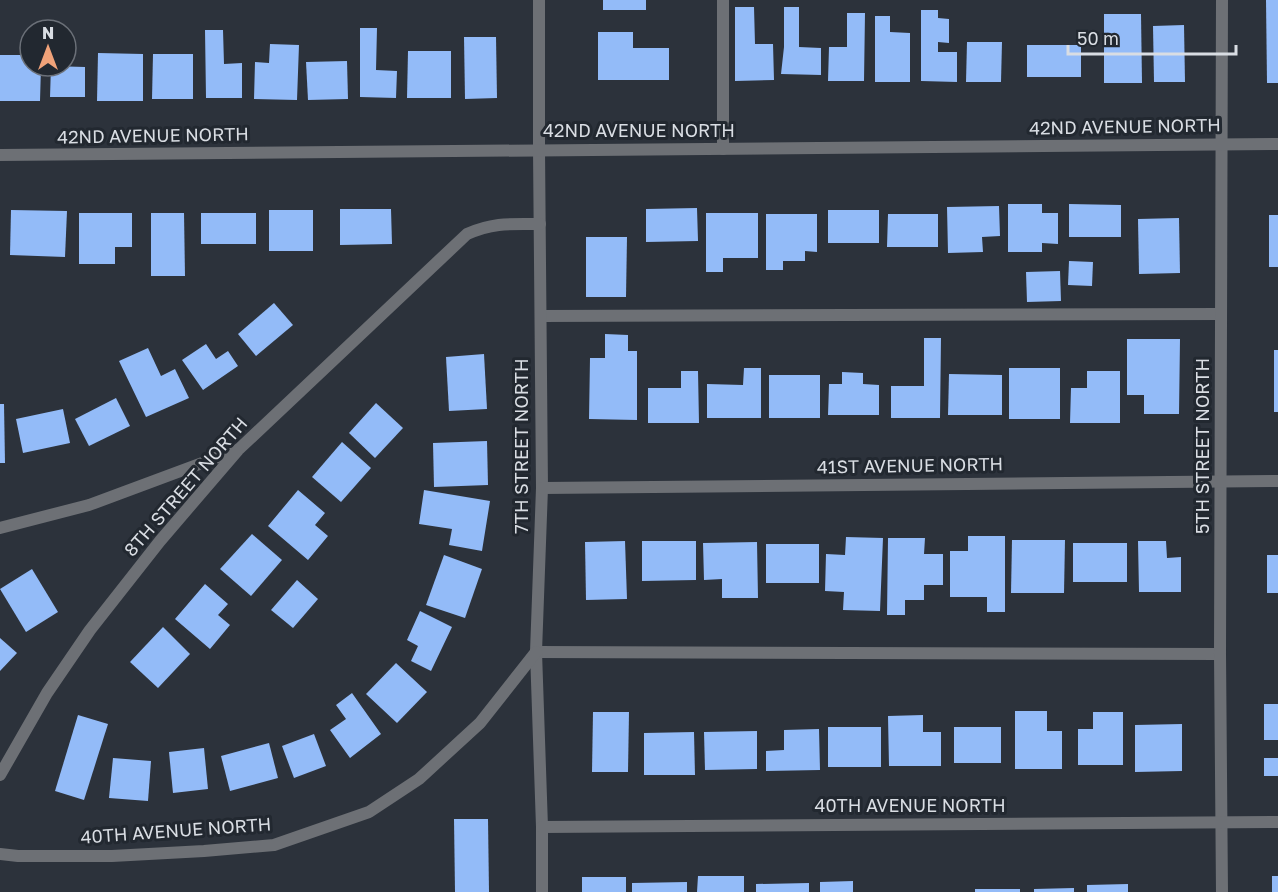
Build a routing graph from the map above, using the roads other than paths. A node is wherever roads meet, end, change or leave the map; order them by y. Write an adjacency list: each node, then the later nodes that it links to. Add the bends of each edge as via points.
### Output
1 (539, 0): 7 (street, 7TH STREET NORTH)
2 (723, 0): 6 (street)
3 (1222, 0): 4 (street, 5TH STREET NORTH)
4 (1222, 144): 5 (street, 42ND AVENUE NORTH); 6 (street, 42ND AVENUE NORTH); 10 (street, 5TH STREET NORTH)
5 (1278, 144)
6 (723, 148): 7 (street, 42ND AVENUE NORTH)
7 (539, 150): 8 (street, 42ND AVENUE NORTH); 9 (street, 7TH STREET NORTH)
8 (0, 155)
9 (540, 224): 11 (street, 7TH STREET NORTH); 12 (street, 8TH STREET NORTH, via 498,224 467,234)
10 (1221, 314): 11 (street); 13 (street, 5TH STREET NORTH)
11 (541, 316): 15 (street, 7TH STREET NORTH)
12 (238, 450): 16 (street, via 89,505); 19 (street, 8TH STREET NORTH, via 90,630 47,693)
13 (1220, 481): 14 (street, 41ST AVENUE NORTH); 15 (street, 41ST AVENUE NORTH); 18 (street, 5TH STREET NORTH)
14 (1278, 481)
15 (542, 488): 17 (street, 7TH STREET NORTH)
16 (0, 528)
17 (536, 652): 18 (street); 22 (street, 7TH STREET NORTH); 23 (street, 40TH AVENUE NORTH, via 480,723 419,779 369,812 274,844 112,856)
18 (1220, 654): 20 (street, 5TH STREET NORTH)
19 (0, 775)
20 (1221, 822): 21 (street, 40TH AVENUE NORTH); 22 (street, 40TH AVENUE NORTH); 25 (street, 5TH STREET NORTH)
21 (1278, 822)
22 (542, 827): 24 (street, 7TH STREET NORTH)
23 (0, 854)
24 (542, 892)
25 (1222, 892)

